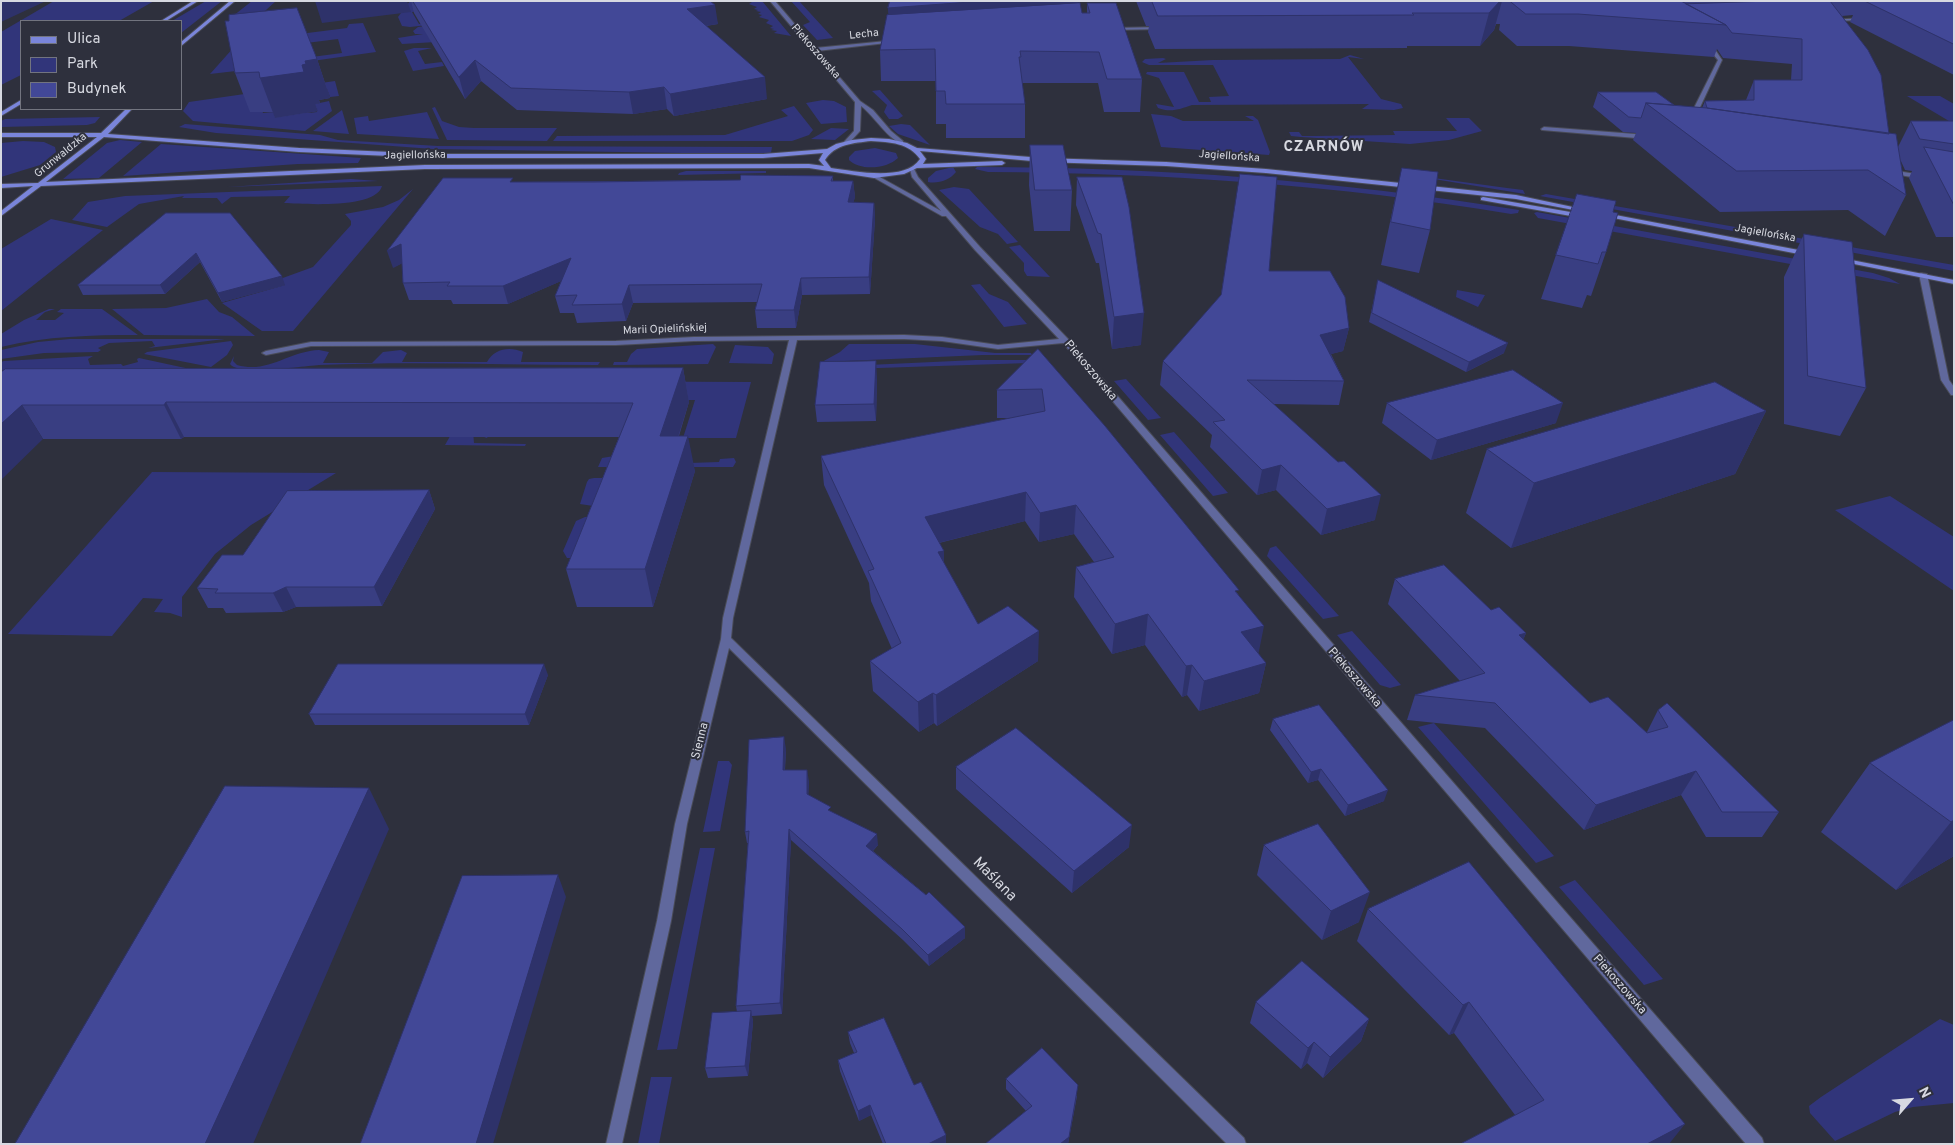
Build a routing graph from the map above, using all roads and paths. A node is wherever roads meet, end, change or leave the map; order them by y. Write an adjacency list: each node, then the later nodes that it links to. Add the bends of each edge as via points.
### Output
1 (196, 1): 5 (street)
2 (233, 1): 10 (street)
3 (772, 1): 12 (street, Piekoszowska)
4 (1867, 19): 6 (street)
5 (165, 20)
6 (1828, 20)
7 (1170, 28): 8 (street)
8 (1102, 29)
9 (903, 40): 12 (street, Lecha)
10 (182, 44)
11 (1697, 44): 17 (street, via 1714,52 1720,60)
12 (814, 50): 13 (street, Piekoszowska)
13 (858, 102): 22 (street, Piekoszowska, via 872,111 886,131); 23 (street, via 857,131)
14 (20, 103): 16 (street)
15 (128, 110): 20 (street, Grunwaldzka)
16 (1, 114)
17 (1689, 126)
18 (1544, 129): 21 (street)
19 (1, 135): 20 (street, Jagiellońska)
20 (103, 135): 25 (street, Jagiellońska, via 299,150 436,156 755,156); 32 (street, Grunwaldzka)
21 (1654, 138)
22 (901, 142): 23 (street, Jagiellońska, via 873,140); 24 (street)
23 (846, 143): 25 (street, Jagiellońska)
24 (918, 150): 26 (street, Jagiellońska); 27 (street, via 923,159)
25 (826, 151): 28 (street, via 822,160)
26 (1043, 160): 27 (street, Jagiellońska); 34 (street, Jagiellońska, via 1266,171)
27 (915, 168): 30 (street, Jagiellońska); 38 (street, Piekoszowska, via 913,175)
28 (829, 169): 30 (street, Jagiellońska); 32 (street, Jagiellońska, via 809,166 425,167)
29 (1882, 171): 31 (street)
30 (874, 176): 38 (street, Piekoszowska)
31 (1930, 178)
32 (40, 185): 33 (street, Jagiellońska); 37 (street, Grunwaldzka)
33 (1, 186)
34 (1442, 190): 35 (street, Jagiellońska, via 1521,197); 39 (street, Jagiellońska, via 1536,210)
35 (1587, 211)
36 (1596, 213): 39 (street, Jagiellońska)
37 (1, 214)
38 (947, 217): 46 (street, Piekoszowska)
39 (1633, 222): 40 (street, Jagiellońska)
40 (1817, 255)
41 (1836, 259): 42 (street)
42 (1923, 274): 43 (street); 44 (street); 48 (street, via 1945,380)
43 (1954, 276)
44 (1954, 282)
45 (793, 339): 46 (street, Marii Opielińskiej, via 921,338 998,347); 47 (street, Marii Opielińskiej, via 311,344); 49 (street, Sienna, via 728,618)
46 (1065, 342): 52 (street, Piekoszowska)
47 (266, 353)
48 (1954, 393)
49 (726, 639): 50 (street, Sienna, via 681,824 664,921); 51 (street, Maślana)
50 (614, 1144)
51 (1238, 1144)
52 (1756, 1144)

